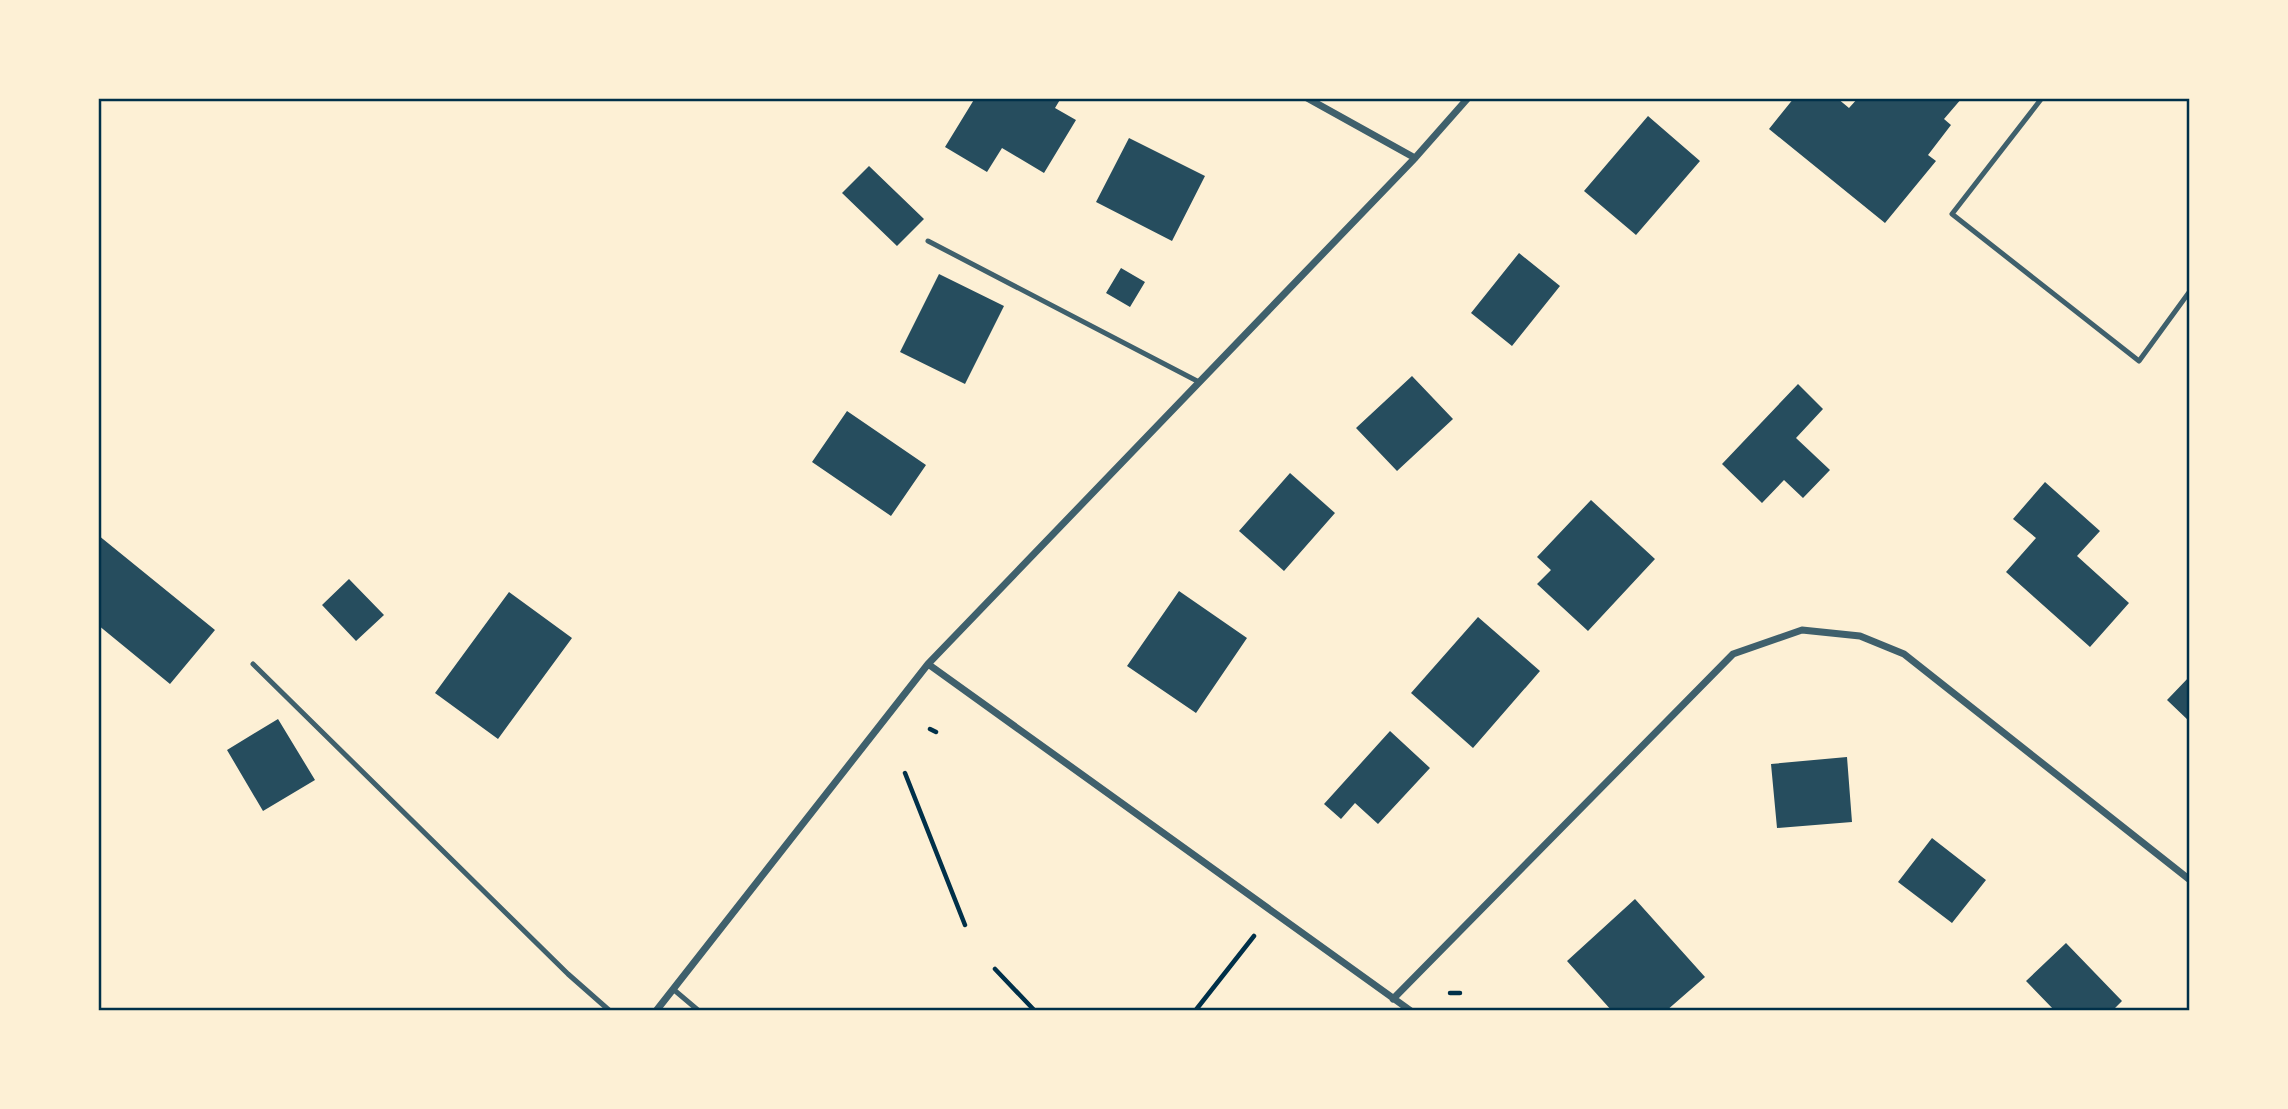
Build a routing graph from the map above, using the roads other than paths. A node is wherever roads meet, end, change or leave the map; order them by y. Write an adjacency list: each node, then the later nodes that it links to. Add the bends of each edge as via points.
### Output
1 (1307, 98): 4 (street)
2 (1468, 98): 4 (street)
3 (2042, 98): 6 (lane, via 1952,214 2139,361)
4 (1415, 158): 7 (street)
5 (928, 242): 7 (lane)
6 (2190, 291)
7 (1199, 382): 9 (street)
8 (253, 664): 13 (lane)
9 (928, 664): 11 (street); 12 (street)
10 (2190, 880): 12 (street, via 1904,654 1860,636 1801,630 1732,654)
11 (673, 989): 14 (street); 15 (lane)
12 (1393, 999): 16 (street)
13 (610, 1011)
14 (656, 1011)
15 (699, 1011)
16 (1411, 1011)

